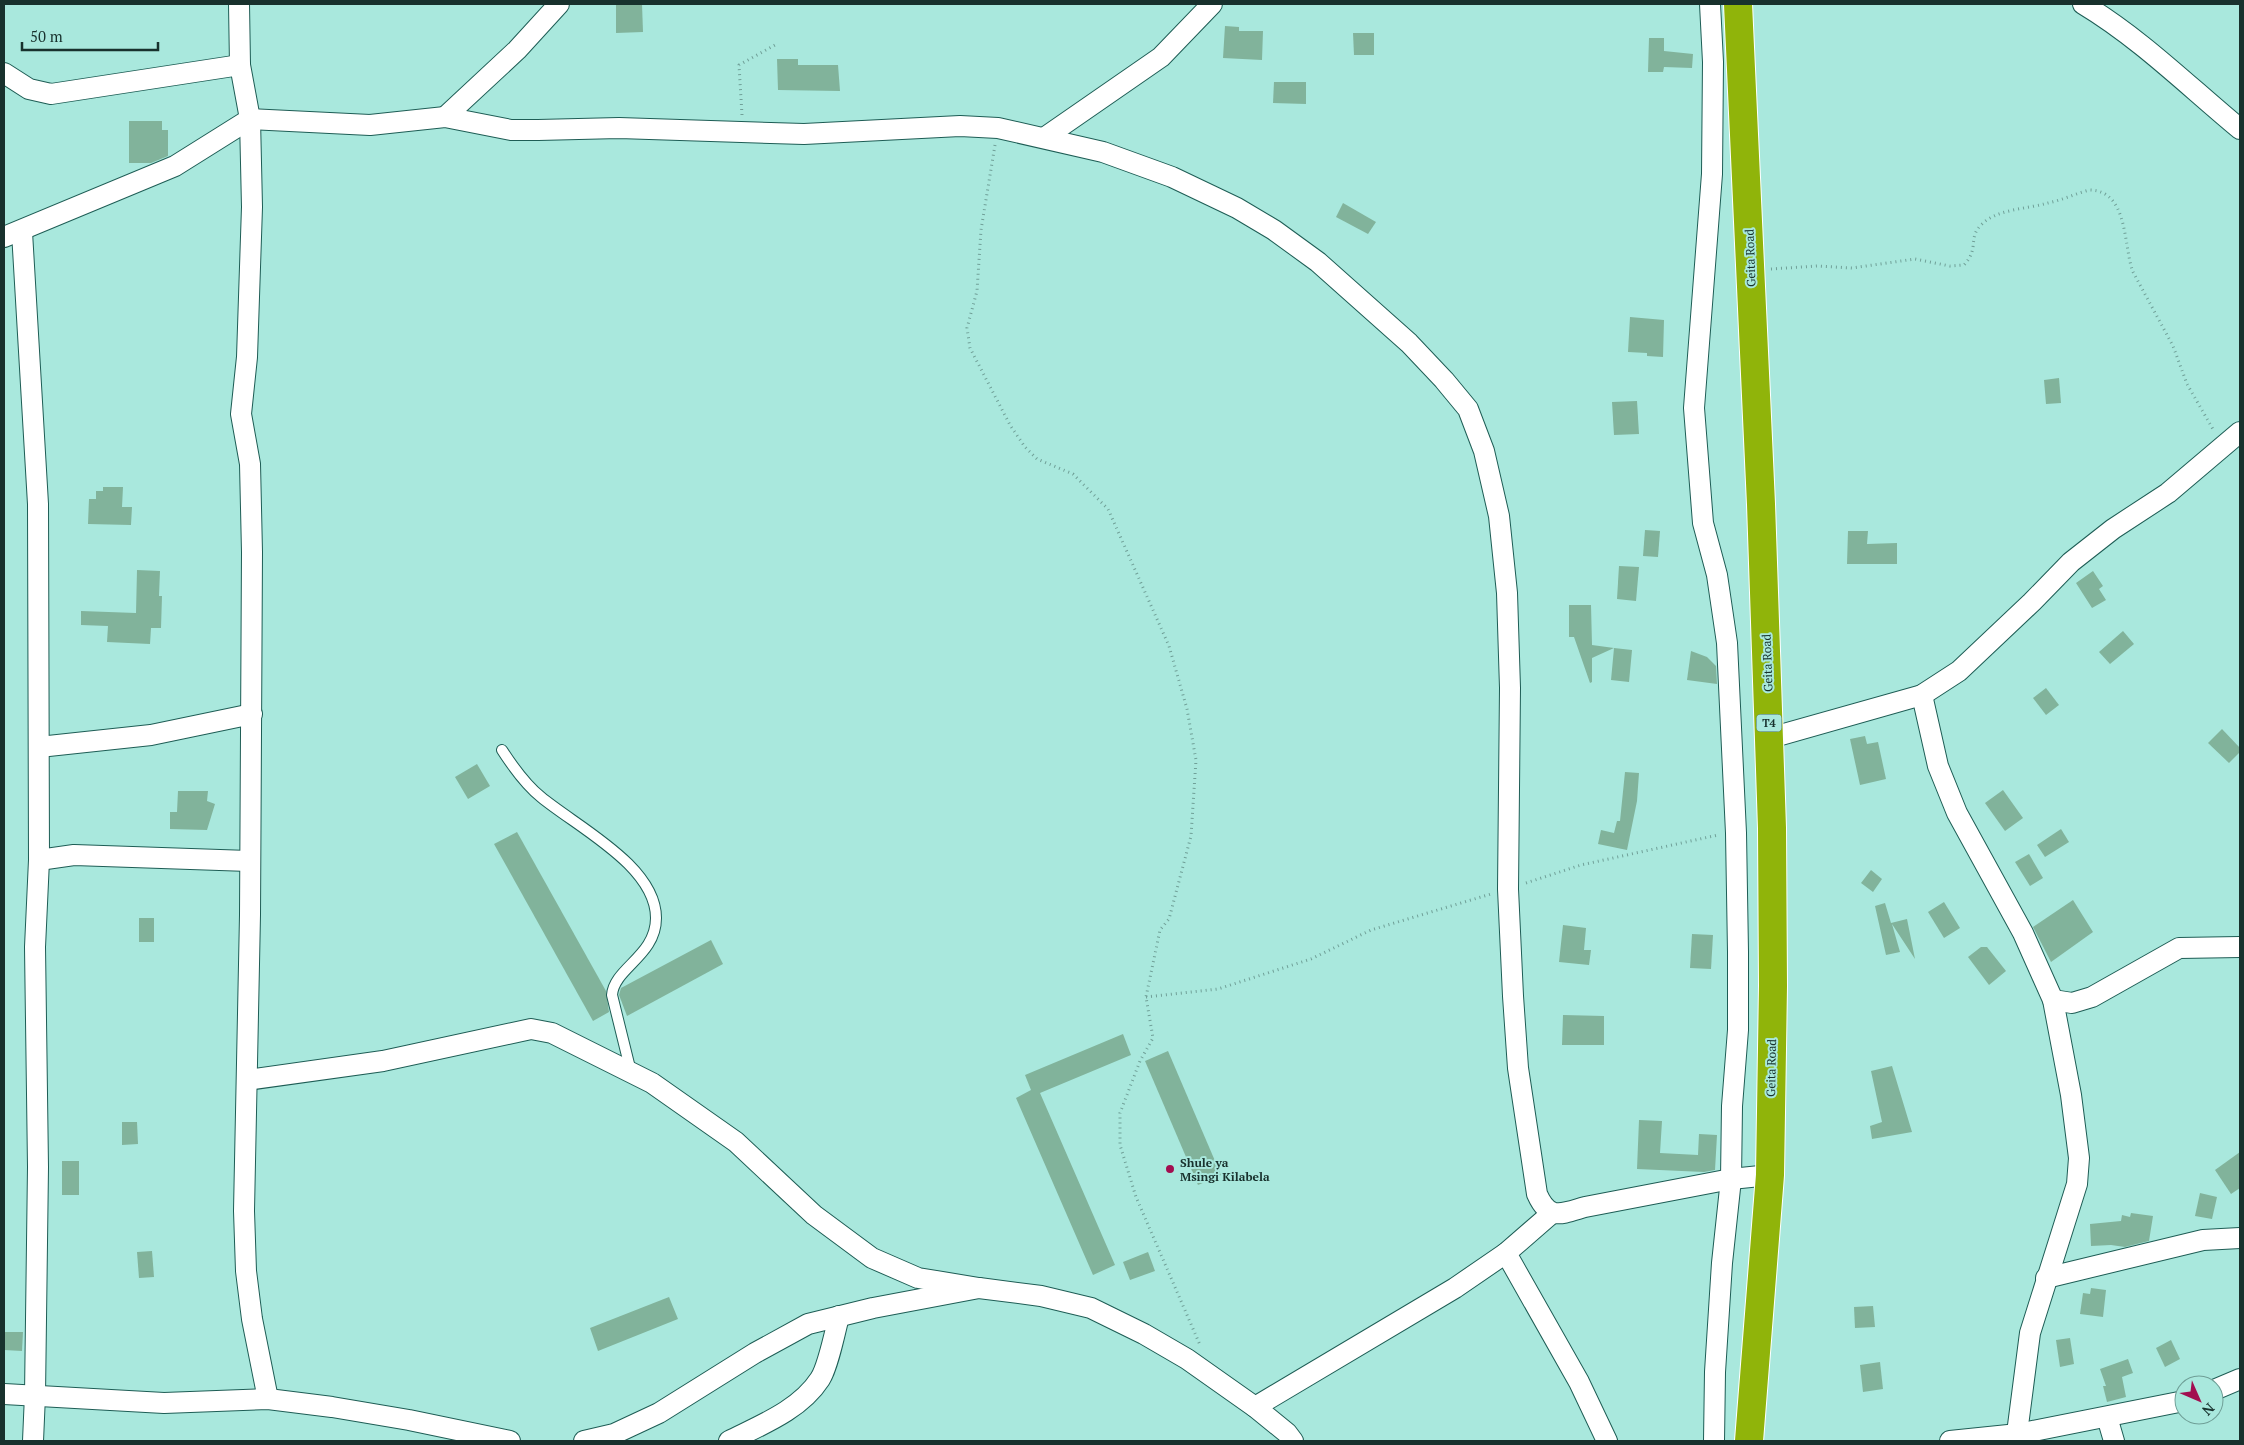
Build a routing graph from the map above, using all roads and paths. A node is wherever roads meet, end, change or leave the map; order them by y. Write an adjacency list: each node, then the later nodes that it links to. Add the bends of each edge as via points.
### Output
1 (240, 4): 8 (street)
2 (559, 4): 10 (street, via 517,50)
3 (1212, 4): 15 (street, via 1161,57)
4 (1710, 4): 25 (street, via 1712,174 1694,408 1703,524 1717,575 1727,643)
5 (1738, 4): 17 (highway, Geita Road / T4)
6 (2084, 4): 13 (street, via 2163,60)
7 (775, 45): 14 (path, via 738,65)
8 (240, 65): 9 (street, via 51,94 29,89); 11 (street)
9 (4, 73)
10 (444, 118): 11 (street, via 370,125); 14 (street, via 511,130 619,128)
11 (250, 119): 16 (street, via 175,166); 21 (street, via 250,264 242,414 252,504)
12 (998, 128): 14 (street, via 960,126 839,133); 15 (street); 30 (path, via 981,230 977,291 967,328 970,348 1010,426 1025,447 1037,459 1073,474 1108,509 1169,646 1189,718 1196,760 1191,836 1169,919 1160,930)
13 (2240, 128)
14 (744, 133)
15 (1044, 138): 28 (street, via 1104,152 1172,177 1274,230 1318,262 1409,343 1468,409 1484,451 1499,516 1507,593 1510,688)
16 (13, 235): 23 (street, via 38,504)
17 (1751, 270): 19 (path, via 1817,266 1852,268 1915,258 1950,266 1964,265 1972,256 1974,233 1983,222 2000,213 2098,190 2119,210 2124,223 2128,259 2173,346 2186,384); 22 (highway, Geita Road / T4)
18 (2240, 432): 19 (street)
19 (2224, 446): 20 (street, via 2168,493 2113,529 2071,562 1959,670)
20 (1922, 695): 22 (street); 31 (street, via 1938,766 1958,813 2023,933)
21 (252, 714): 23 (street, via 151,735); 27 (street)
22 (1770, 738): 34 (highway, Geita Road / T4, via 1773,986)
23 (39, 747): 26 (street)
24 (502, 750): 32 (lane, via 539,796 628,864 645,884 654,904 656,919 646,950 612,986)
25 (1736, 833): 28 (path, via 1713,835 1581,865); 35 (street, via 1738,1030)
26 (39, 860): 27 (street, via 74,855); 46 (street, via 35,947 38,1167)
27 (249, 861): 33 (street)
28 (1508, 889): 30 (path, via 1370,930 1311,958 1218,989); 36 (street, via 1520,1078 1537,1194 1543,1207)
29 (2240, 947): 31 (street, via 2179,948 2092,997 2072,1003)
30 (1146, 997): 43 (path, via 1153,1038 1140,1061 1120,1113 1120,1145 1136,1197)
31 (2053, 1000): 39 (street, via 2079,1158 2072,1205)
32 (632, 1072): 33 (street, via 552,1033 531,1029 383,1062); 40 (street, via 736,1142 814,1215 872,1258 918,1278)
33 (247, 1080): 47 (street, via 246,1271)
34 (1770, 1175): 35 (street); 59 (highway, Geita Road / T4)
35 (1731, 1179): 36 (street); 58 (street, via 1721,1273)
36 (1552, 1214): 38 (street)
37 (2240, 1238): 39 (street, via 2203,1240)
38 (1506, 1253): 49 (street, via 1455,1288); 57 (street, via 1574,1374)
39 (2046, 1278): 51 (street, via 2030,1333)
40 (979, 1288): 41 (street); 43 (street, via 1041,1296 1091,1308 1144,1334)
41 (839, 1316): 54 (street, via 808,1324 755,1353 659,1414 614,1434); 55 (street, via 822,1378 802,1400)
42 (2240, 1379): 44 (street)
43 (1215, 1380): 49 (street)
44 (2224, 1386)
45 (4, 1394): 46 (street)
46 (35, 1395): 47 (street, via 164,1403); 52 (street)
47 (268, 1399): 53 (street, via 390,1417)
48 (2174, 1403): 50 (street)
49 (1255, 1407): 56 (street)
50 (2106, 1417): 51 (street); 61 (street)
51 (2017, 1438): 60 (street)
52 (33, 1441)
53 (510, 1441)
54 (584, 1441)
55 (730, 1441)
56 (1293, 1441)
57 (1607, 1441)
58 (1714, 1441)
59 (1748, 1441)
60 (1950, 1441)
61 (2114, 1441)

